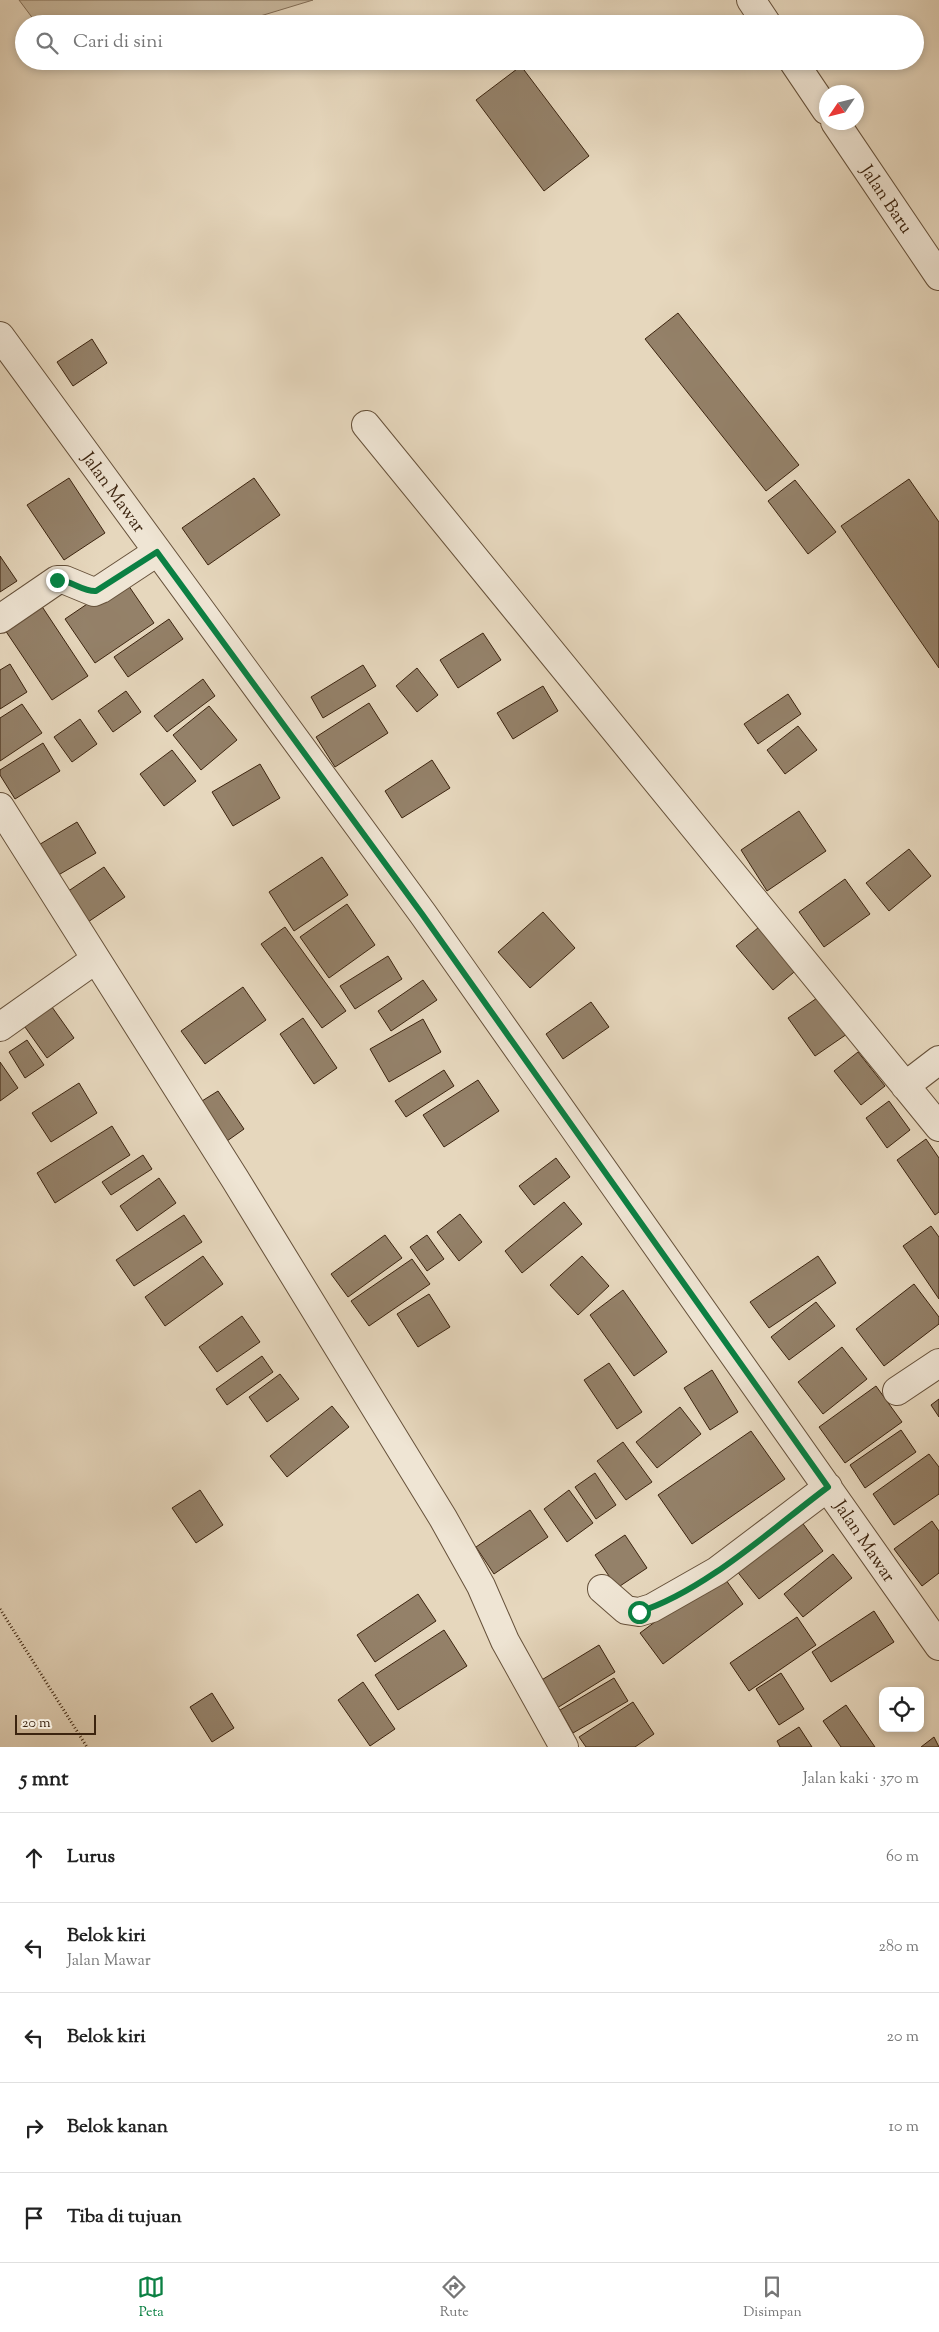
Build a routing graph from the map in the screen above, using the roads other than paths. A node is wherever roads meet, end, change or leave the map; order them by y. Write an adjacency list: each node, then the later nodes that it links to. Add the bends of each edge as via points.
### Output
1 (751, 0): 2 (street)
2 (761, 15)
3 (799, 70): 4 (street)
4 (819, 100)
5 (840, 130): 6 (street, Jalan Baru)
6 (939, 276)
7 (1, 339): 9 (street, Jalan Mawar)
8 (366, 425): 15 (street)
9 (157, 552): 10 (street, via 96,591 65,580 52,582); 19 (street, Jalan Mawar, via 428,922)
10 (0, 619)
11 (0, 807): 12 (street)
12 (96, 960): 13 (street); 22 (street, via 443,1518 505,1641)
13 (0, 1027)
14 (939, 1060): 15 (street)
15 (906, 1086): 16 (street)
16 (939, 1127)
17 (939, 1362): 18 (street)
18 (897, 1391)
19 (828, 1487): 20 (street, via 717,1571 652,1608 639,1612 626,1610); 21 (street, Jalan Mawar)
20 (602, 1589)
21 (939, 1646)
22 (564, 1747)

